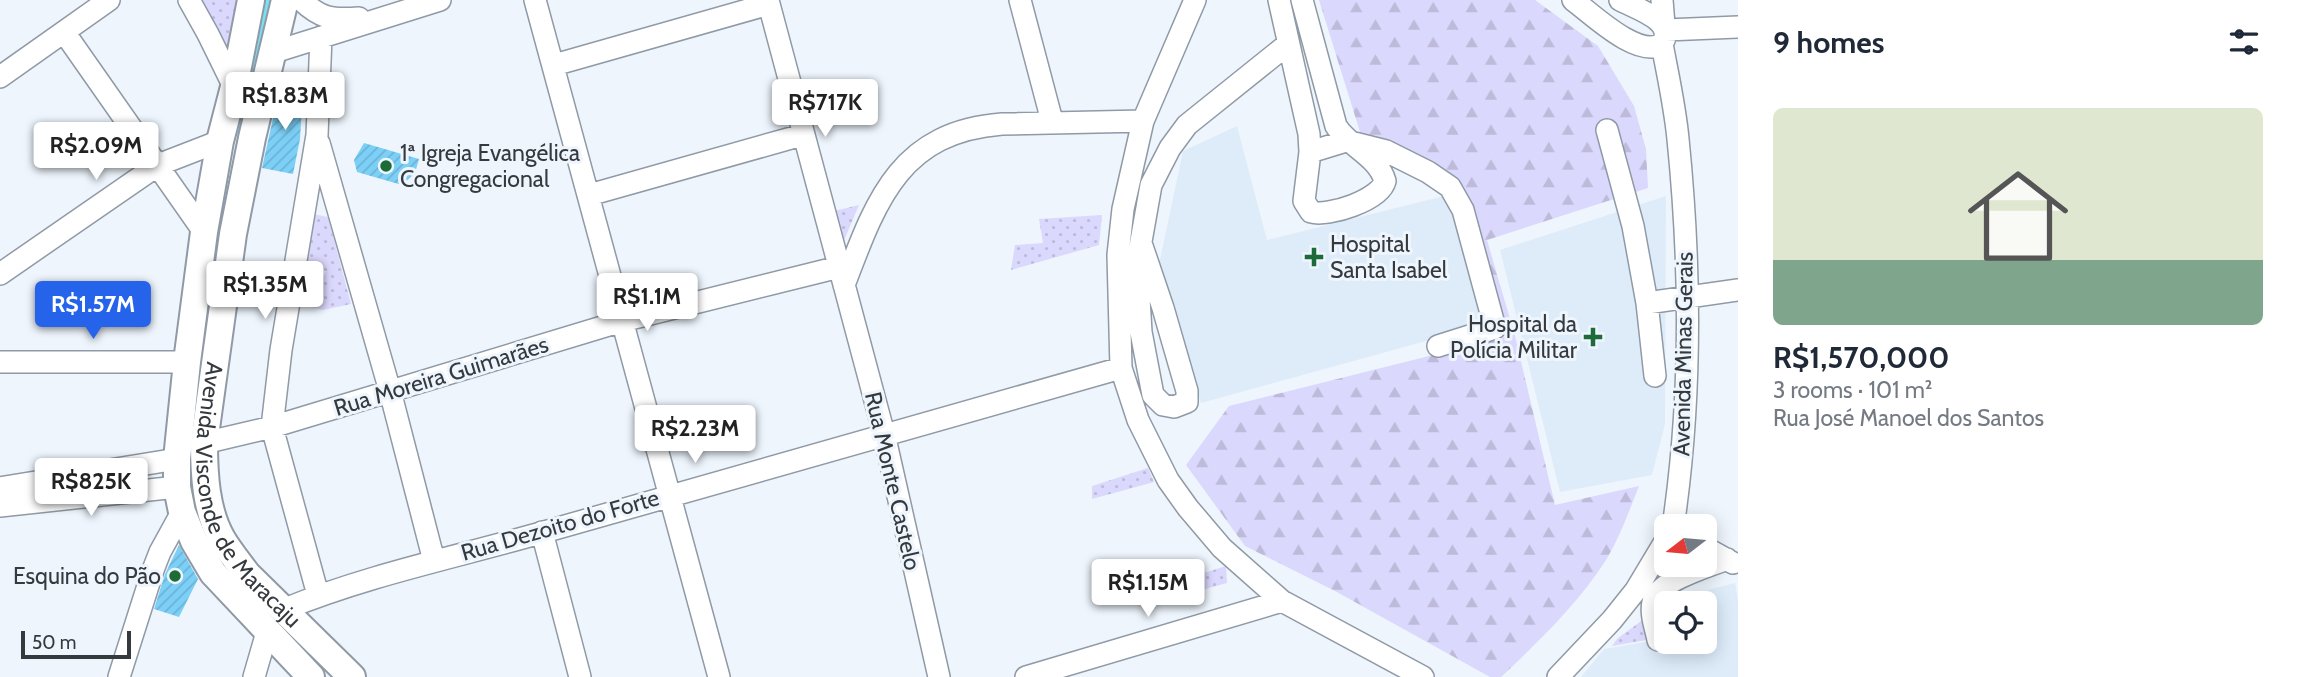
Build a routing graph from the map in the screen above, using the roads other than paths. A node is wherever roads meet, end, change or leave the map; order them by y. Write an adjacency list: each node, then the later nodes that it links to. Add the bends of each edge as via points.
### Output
1 (108, 0): 18 (street)
2 (189, 0): 24 (street)
3 (251, 0): 24 (main road, Avenida Visconde de Maracaju)
4 (285, 0): 21 (main road, Avenida Visconde de Maracaju)
5 (301, 0): 15 (street, via 323,17)
6 (440, 0): 15 (street)
7 (535, 0): 22 (street)
8 (1020, 0): 25 (street)
9 (1195, 0): 26 (street)
10 (1279, 0): 20 (street)
11 (1302, 0): 31 (street, via 1333,116)
12 (1573, 0): 17 (street, via 1619,35)
13 (1620, 0): 17 (street)
14 (770, 2): 22 (street); 29 (street, Rua Monte Castelo)
15 (382, 17): 19 (street)
16 (1738, 27): 17 (street)
17 (1658, 30): 42 (street, Avenida Minas Gerais, via 1678,139)
18 (64, 32): 23 (street); 33 (street)
19 (321, 37): 21 (street); 28 (street)
20 (1288, 44): 32 (street); 38 (street, via 1187,125 1170,148 1150,185)
21 (274, 52): 46 (main road, Avenida Visconde de Maracaju, via 243,182)
22 (554, 65): 34 (street)
23 (0, 77)
24 (234, 87): 30 (main road, Avenida Visconde de Maracaju)
25 (1052, 121): 26 (street); 40 (street, via 981,125 931,144 890,182)
26 (1143, 121): 50 (street, via 1123,209 1118,255)
27 (1607, 130): 43 (street, via 1631,216)
28 (317, 135): 35 (street); 36 (street)
29 (802, 135): 34 (street); 40 (street, Rua Monte Castelo)
30 (220, 141): 33 (street); 37 (main road, Avenida Visconde de Maracaju)
31 (1346, 141): 32 (street); 32 (street, via 1371,160 1384,183 1352,206 1315,213 1305,204); 47 (street, via 1386,151 1428,172 1450,187 1463,210 1495,328)
32 (1310, 152)
33 (158, 165): 37 (street); 39 (street)
34 (589, 195): 44 (street)
35 (307, 201): 36 (street); 53 (street)
36 (339, 208): 52 (street)
37 (204, 232): 45 (main road, Avenida Visconde de Maracaju)
38 (1142, 246): 38 (street, via 1137,264 1141,332 1153,395 1163,405 1174,407 1187,402 1187,391)
39 (0, 274)
40 (842, 276): 44 (street, Rua Moreira Guimarães); 54 (street, Rua Monte Castelo)
41 (1738, 290): 42 (street)
42 (1688, 296): 43 (street); 61 (street, Avenida Minas Gerais, via 1686,408)
43 (1647, 303): 51 (street)
44 (622, 321): 52 (street, Rua Moreira Guimarães); 58 (street)
45 (192, 329): 46 (main road); 49 (main road, Avenida Visconde de Maracaju)
46 (219, 336): 55 (main road, Avenida Visconde de Maracaju)
47 (1438, 346)
48 (0, 362): 49 (street)
49 (187, 362): 56 (main road, Avenida Visconde de Maracaju)
50 (1121, 368): 54 (street, Rua Dezoito do Forte); 68 (street, via 1138,420 1168,480 1222,548)
51 (1655, 376)
52 (390, 391): 53 (street, Rua Moreira Guimarães); 64 (street)
53 (272, 427): 55 (street, Rua Moreira Guimarães); 67 (street)
54 (884, 434): 58 (street, Rua Dezoito do Forte); 77 (street, Rua Monte Castelo)
55 (204, 443): 69 (main road, Avenida Visconde de Maracaju, via 210,507 222,539 247,574)
56 (177, 459): 57 (street); 59 (main road, Avenida Visconde de Maracaju)
57 (0, 488)
58 (669, 495): 62 (street, Rua Dezoito do Forte); 76 (street)
59 (180, 500): 60 (street); 70 (main road, Avenida Visconde de Maracaju, via 194,541 213,573); 71 (street)
60 (0, 506)
61 (1675, 514)
62 (542, 533): 64 (street, Rua Dezoito do Forte); 75 (street)
63 (1654, 560): 80 (street, via 1612,620)
64 (434, 561): 67 (street, Rua Dezoito do Forte)
65 (1732, 563): 66 (street, via 1673,581)
66 (1659, 591)
67 (317, 596): 69 (street, Rua Dezoito do Forte)
68 (1282, 601): 78 (street); 79 (street)
69 (285, 609): 74 (main road, Avenida Visconde de Maracaju)
70 (267, 632): 72 (street); 73 (main road, Avenida Visconde de Maracaju)
71 (119, 677)
72 (254, 677)
73 (311, 677)
74 (352, 677)
75 (580, 677)
76 (719, 677)
77 (939, 677)
78 (1026, 677)
79 (1423, 677)
80 (1558, 677)

